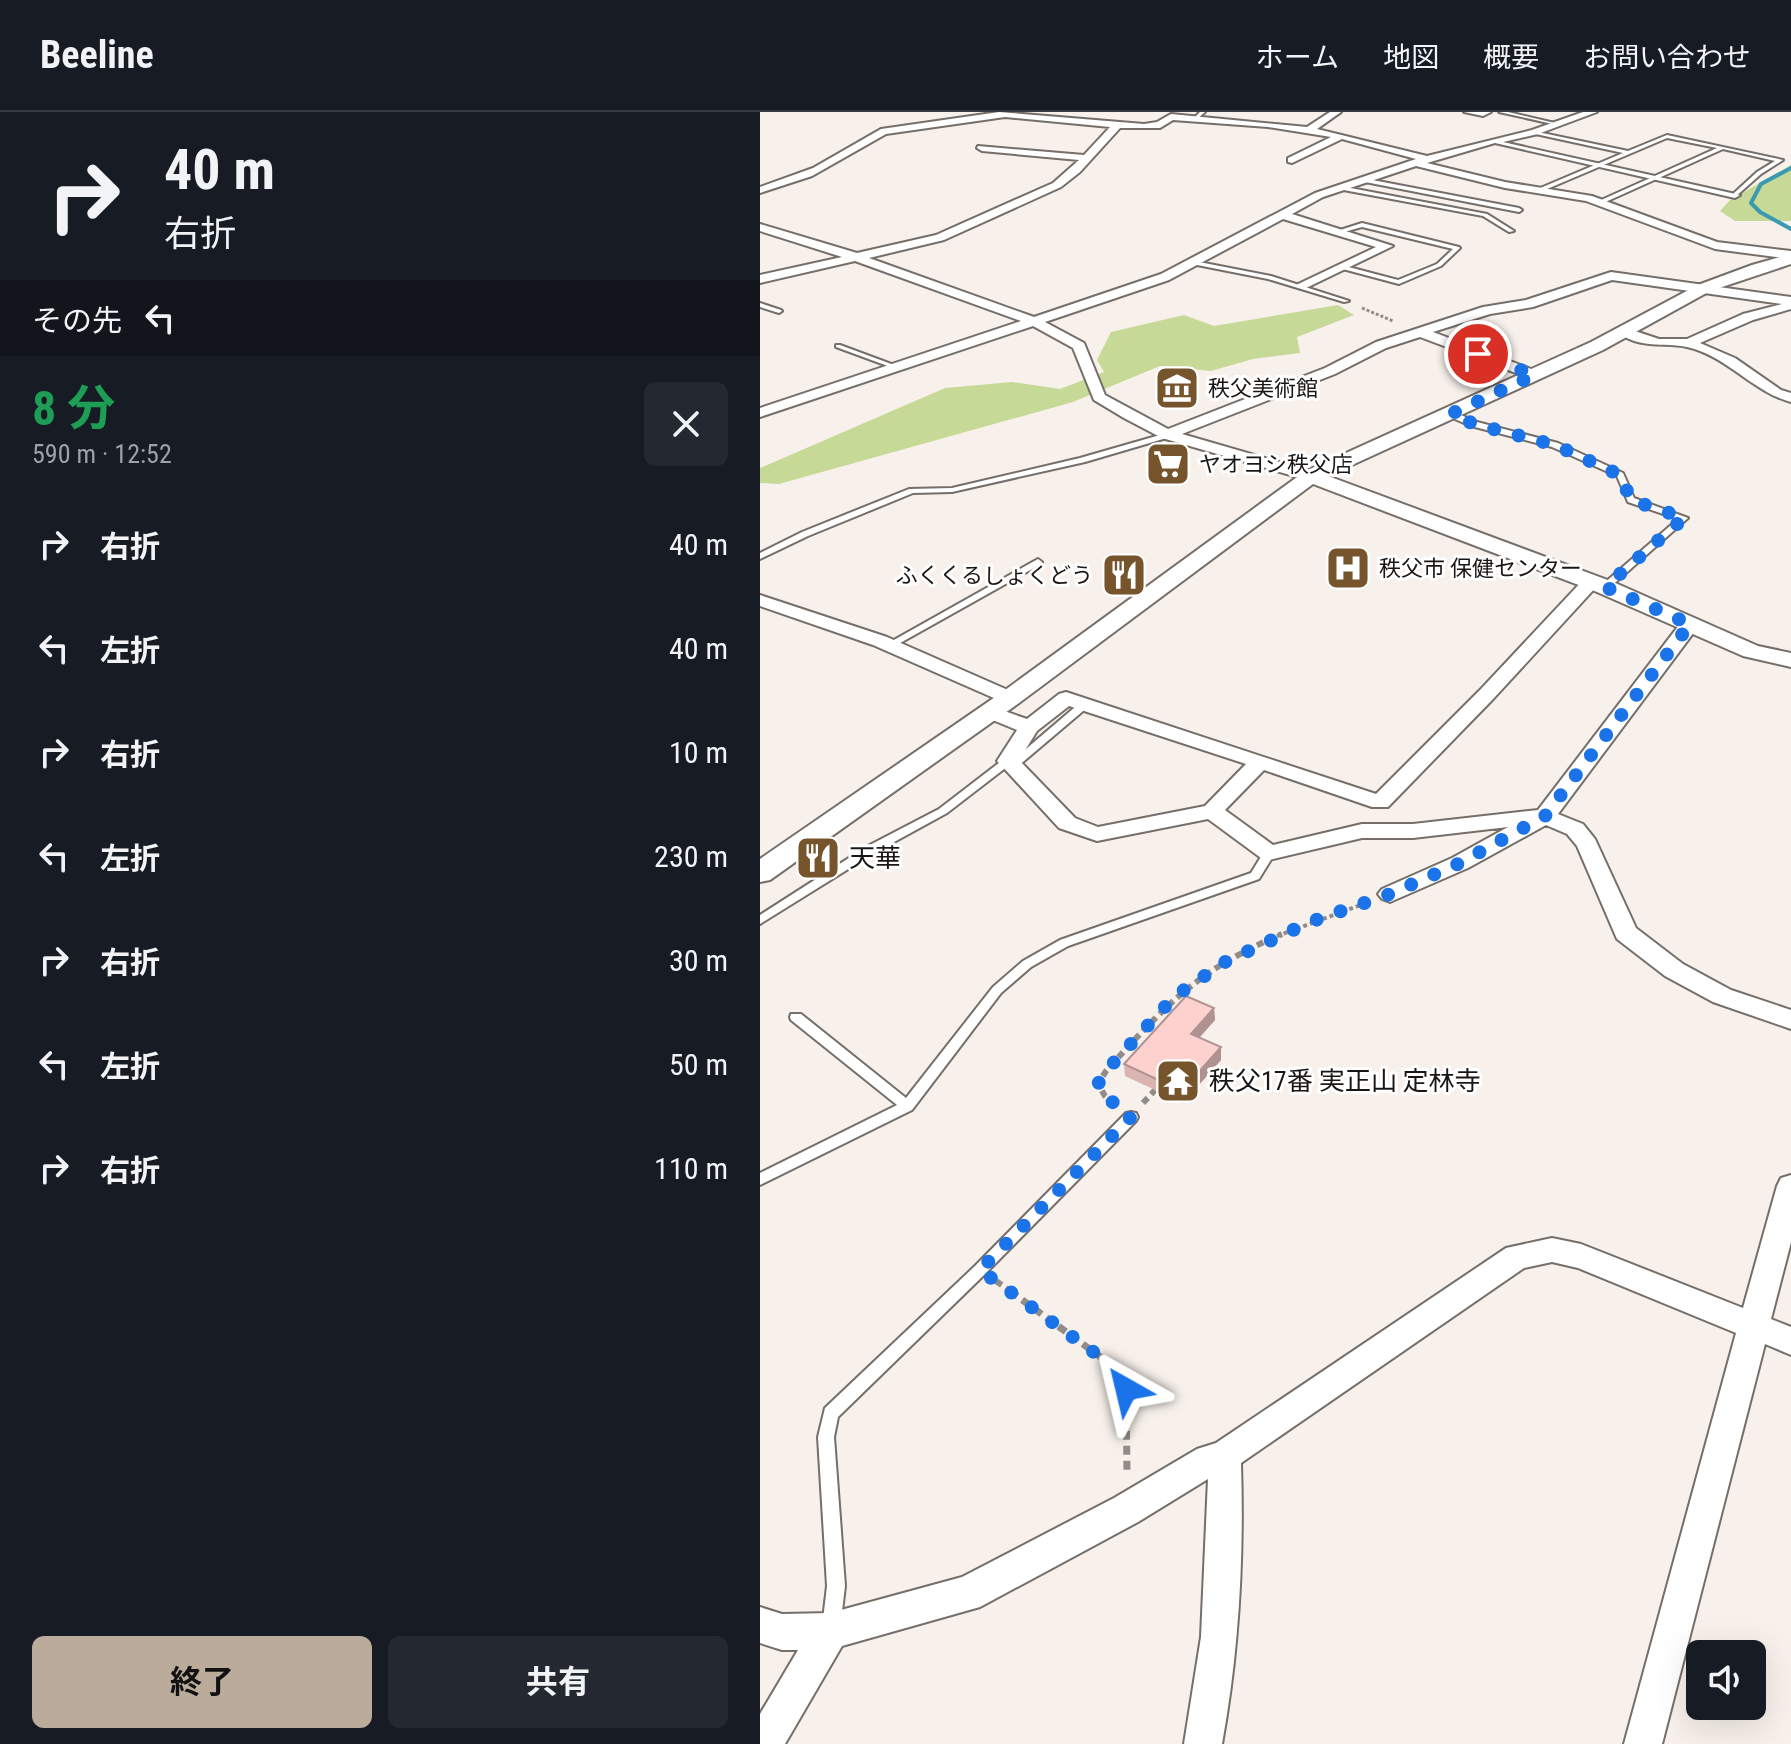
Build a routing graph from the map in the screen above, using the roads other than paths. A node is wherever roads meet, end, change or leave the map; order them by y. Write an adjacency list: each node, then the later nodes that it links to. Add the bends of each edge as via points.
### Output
1 (1336, 112): 9 (street)
2 (1466, 112): 3 (lane)
3 (1489, 112)
4 (1501, 112): 7 (lane)
5 (1592, 112): 7 (street)
6 (1199, 115): 8 (street, via 1171,117 1152,126); 9 (street)
7 (1557, 124): 10 (street)
8 (1117, 125): 16 (street); 23 (street, via 1005,114 884,131 794,181)
9 (1307, 131): 11 (street)
10 (1533, 132): 12 (street); 15 (lane)
11 (1341, 136): 17 (street); 18 (street, via 1377,142)
12 (1489, 142): 18 (street); 19 (street)
13 (982, 148): 16 (street)
14 (1722, 148): 15 (lane, via 1667,136); 20 (lane); 25 (lane, via 1780,160)
15 (1630, 153): 19 (lane)
16 (1086, 158): 32 (street, via 1057,185 940,238)
17 (1292, 160)
18 (1420, 161): 21 (street); 24 (street)
19 (1598, 165): 20 (street); 24 (lane)
20 (1656, 178): 25 (street); 26 (lane)
21 (1362, 180): 22 (street); 27 (lane)
22 (1340, 188): 28 (street); 30 (lane, via 1485,215)
23 (760, 190)
24 (1540, 190): 26 (street)
25 (1735, 195)
26 (1601, 202): 33 (street, via 1715,245)
27 (1519, 210)
28 (1283, 215): 31 (street); 34 (street)
29 (760, 227): 32 (street)
30 (1511, 231)
31 (1337, 232): 35 (street, via 1387,246); 35 (lane, via 1362,225 1457,248 1439,265 1399,282)
32 (856, 257): 36 (street); 43 (street)
33 (1791, 257): 38 (street)
34 (1194, 263): 37 (lane); 43 (street)
35 (1341, 267): 37 (street)
36 (760, 279)
37 (1300, 286): 39 (lane)
38 (1704, 288): 40 (street); 44 (street); 45 (street, via 1611,276)
39 (1346, 301)
40 (1791, 303): 46 (street)
41 (760, 305): 42 (lane)
42 (779, 311)
43 (1034, 321): 48 (street); 53 (street, via 1079,346 1099,397)
44 (1623, 331): 46 (street, via 1658,343); 49 (street)
45 (1422, 333): 49 (street); 53 (street, via 1381,345 1330,371)
46 (1689, 343): 50 (street)
47 (838, 346): 48 (lane)
48 (898, 368): 51 (street)
49 (1534, 375): 52 (street)
50 (1791, 398)
51 (760, 413)
52 (1451, 414): 54 (street); 57 (lane, via 1555,445 1620,475 1631,500 1684,518)
53 (1167, 435): 54 (street); 55 (lane, via 952,490 912,491)
54 (1311, 476): 57 (street); 62 (street)
55 (760, 556)
56 (1038, 562): 60 (lane)
57 (1598, 584): 59 (street); 67 (street, via 1380,802)
58 (760, 600): 60 (street)
59 (1690, 624): 61 (street, via 1751,651); 69 (street)
60 (890, 645): 62 (street)
61 (1791, 660)
62 (1010, 698): 64 (street)
63 (1085, 704): 65 (street, via 1066,698); 66 (lane); 67 (street)
64 (990, 712): 65 (street); 71 (street)
65 (1029, 727): 66 (street)
66 (1011, 763): 68 (street, via 1067,823 1097,834); 73 (lane, via 943,811)
67 (1258, 764): 68 (street)
68 (1212, 811): 70 (street)
69 (1545, 816): 70 (street, via 1413,831 1362,831); 72 (street); 74 (street, via 1575,829 1587,844 1626,933 1674,970 1722,996)
70 (1269, 853): 76 (lane, via 1255,876 1064,943 1027,964 997,990)
71 (760, 873)
72 (1390, 894)
73 (760, 920)
74 (1789, 1014)
75 (796, 1017): 76 (lane)
76 (907, 1106): 78 (lane)
77 (1136, 1111): 84 (lane, via 831,1413 826,1437 836,1586)
78 (760, 1179)
79 (1791, 1186): 80 (street)
80 (1754, 1327): 81 (street); 82 (street, via 1581,1256 1552,1250 1517,1257); 87 (street)
81 (1791, 1341)
82 (1224, 1456): 84 (street, via 967,1594); 86 (street, via 1226,1516 1215,1685)
83 (760, 1625): 84 (street, via 782,1632)
84 (830, 1631): 85 (street)
85 (764, 1744)
86 (1203, 1744)
87 (1643, 1744)

